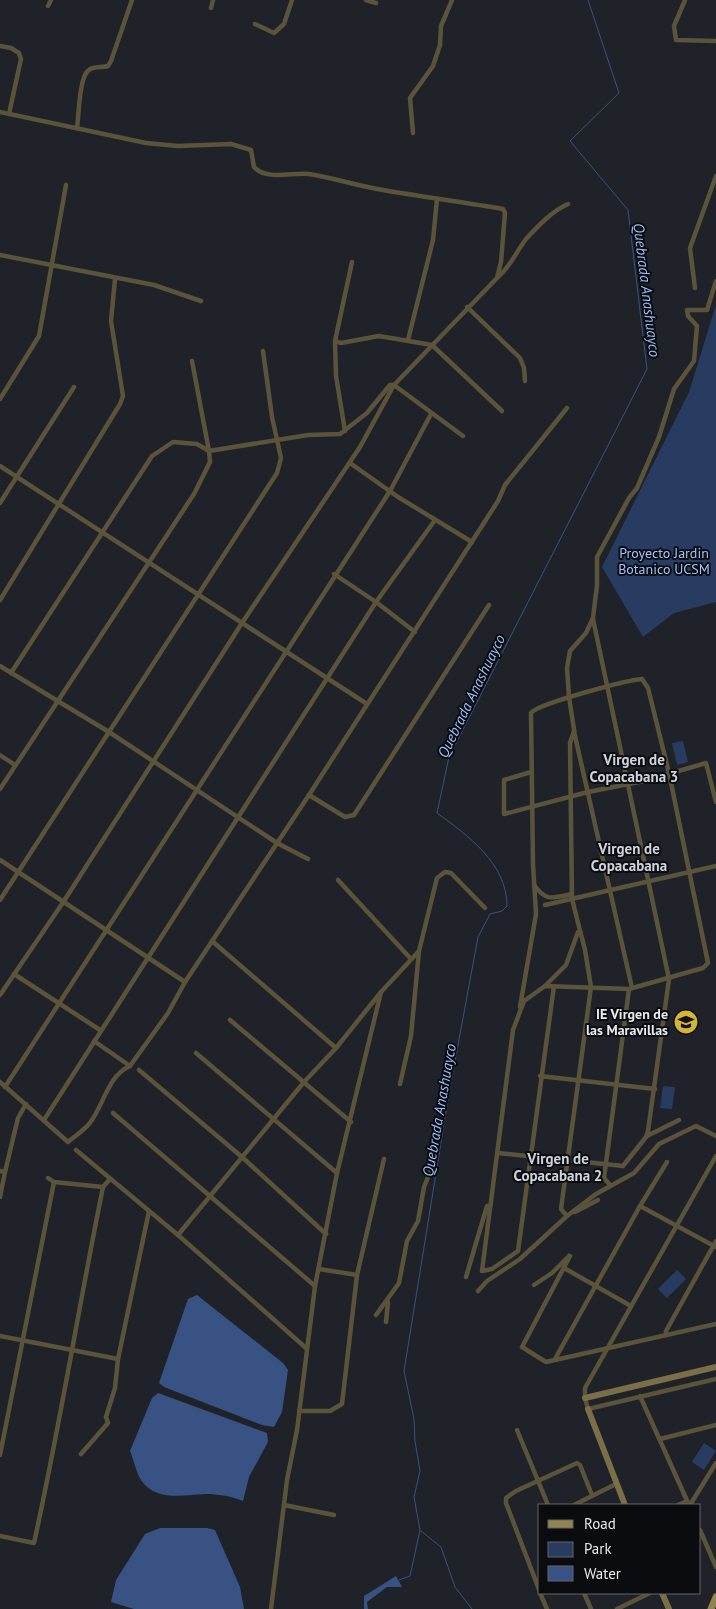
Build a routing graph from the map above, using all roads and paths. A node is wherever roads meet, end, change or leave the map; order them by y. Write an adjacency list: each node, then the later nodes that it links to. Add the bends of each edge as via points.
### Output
1 (50, 0): 9 (street)
2 (132, 0): 16 (street, via 112,61 108,66 87,71 82,80)
3 (213, 0): 10 (street)
4 (292, 0): 11 (street, via 284,24 274,33)
5 (366, 0): 8 (street)
6 (452, 0): 17 (street, via 441,26 440,46 433,66 410,98)
7 (685, 0): 12 (street, via 674,26 676,40)
8 (376, 4)
9 (48, 6)
10 (211, 8)
11 (255, 24)
12 (716, 41)
13 (0, 46): 15 (street, via 19,53 21,59)
14 (0, 112): 15 (street)
15 (9, 114): 16 (street)
16 (77, 128): 20 (street, via 165,145 239,145 251,150 254,167 263,173 308,174)
17 (413, 133)
18 (716, 176): 28 (street, via 690,248)
19 (66, 185): 24 (street)
20 (437, 199): 25 (street, via 503,209 501,262); 31 (street, via 432,240)
21 (568, 204): 25 (street, via 549,216 526,239 510,266)
22 (0, 255): 24 (street)
23 (352, 262): 32 (street)
24 (52, 267): 26 (street); 39 (street, via 39,336)
25 (497, 278): 30 (street)
26 (115, 279): 29 (street, via 154,285); 52 (street, via 111,321 123,396)
27 (716, 281): 62 (street, via 708,310 687,310 697,326 696,357 674,390 659,437 637,488 597,557)
28 (694, 288)
29 (201, 301)
30 (467, 308): 33 (street); 36 (street, via 520,358)
31 (408, 340): 32 (street, via 379,336 341,343); 33 (street)
32 (335, 341): 43 (street, via 336,376)
33 (432, 345): 37 (street); 41 (street)
34 (263, 351): 45 (street)
35 (192, 361): 46 (street)
36 (525, 381)
37 (394, 385): 42 (street); 43 (street, via 390,385 367,413); 47 (street)
38 (74, 388): 49 (street)
39 (0, 399)
40 (567, 408): 55 (street, via 505,484)
41 (502, 411)
42 (431, 414): 44 (street); 50 (street)
43 (345, 431): 45 (street)
44 (463, 436)
45 (276, 440): 46 (street); 58 (street, via 281,458 277,473)
46 (209, 451): 54 (street, via 197,444 181,441 158,450); 56 (street, via 210,462 194,494)
47 (350, 463): 50 (street); 63 (street)
48 (0, 466): 49 (street)
49 (17, 477): 51 (street); 52 (street)
50 (390, 491): 53 (street); 57 (street)
51 (0, 502)
52 (59, 506): 54 (street); 59 (street)
53 (435, 520): 55 (street); 60 (street)
54 (102, 532): 56 (street); 67 (street)
55 (472, 542): 64 (street)
56 (150, 562): 58 (street); 71 (street)
57 (334, 574): 60 (street); 65 (street)
58 (198, 593): 63 (street); 74 (street)
59 (0, 600)
60 (376, 602): 64 (street); 68 (street)
61 (489, 605): 84 (street, via 354,815 346,817)
62 (593, 618): 69 (street); 70 (street, via 568,657)
63 (242, 623): 65 (street); 76 (street)
64 (415, 632): 72 (street)
65 (286, 652): 68 (street); 82 (street)
66 (0, 666): 67 (street)
67 (11, 673): 71 (street)
68 (328, 679): 72 (street); 88 (street)
69 (607, 686): 70 (street); 79 (street, via 637,679 646,683); 80 (street)
70 (568, 697): 73 (street); 78 (street, via 531,713)
71 (58, 701): 74 (street); 77 (street)
72 (367, 704): 84 (street)
73 (574, 730): 83 (street); 85 (street, via 570,743)
74 (109, 732): 76 (street); 93 (street)
75 (0, 755): 77 (street)
76 (153, 761): 82 (street); 101 (street)
77 (15, 765): 81 (street)
78 (531, 772): 87 (street); 87 (street, via 504,780 504,814)
79 (669, 773): 80 (street); 86 (street, via 706,763); 94 (street)
80 (628, 784): 83 (street); 96 (street)
81 (0, 790)
82 (196, 790): 88 (street); 104 (street)
83 (588, 792): 85 (street); 98 (street)
84 (309, 795): 89 (street)
85 (570, 797): 87 (street); 99 (street)
86 (716, 802)
87 (531, 806): 97 (street)
88 (238, 816): 89 (street); 108 (street)
89 (277, 843): 90 (street); 106 (street)
90 (308, 859)
91 (0, 860): 93 (street)
92 (716, 866): 94 (street)
93 (19, 871): 100 (street); 101 (street)
94 (688, 872): 96 (street); 111 (street, via 708,963 703,968)
95 (338, 880): 109 (street)
96 (648, 881): 98 (street); 111 (street)
97 (534, 884): 99 (street, via 547,898); 120 (street, via 535,920)
98 (610, 889): 99 (street); 116 (street)
99 (572, 896): 102 (street); 105 (street)
100 (0, 900)
101 (64, 901): 104 (street); 110 (street)
102 (545, 905)
103 (485, 908): 107 (street, via 451,873 445,872 437,878)
104 (106, 930): 108 (street); 119 (street)
105 (579, 931): 113 (street, via 566,964); 115 (street)
106 (212, 941): 112 (street); 124 (street)
107 (419, 951): 109 (street); 132 (street, via 411,1036)
108 (148, 958): 112 (street); 122 (street)
109 (411, 959): 117 (street)
110 (14, 974): 118 (street); 119 (street)
111 (670, 979): 116 (street); 135 (street)
112 (185, 982): 126 (street, via 168,1013)
113 (545, 986): 114 (street); 120 (street)
114 (554, 986): 115 (street); 128 (street)
115 (591, 987): 116 (street); 129 (street)
116 (630, 988): 133 (street)
117 (381, 992): 124 (street); 141 (street)
118 (0, 995)
119 (58, 1003): 122 (street); 134 (street)
120 (520, 1007): 145 (street, via 514,1030)
121 (230, 1020): 131 (street)
122 (100, 1030): 123 (street)
123 (94, 1041): 126 (street); 139 (street)
124 (336, 1048): 131 (street)
125 (196, 1053): 138 (street)
126 (130, 1066): 139 (street, via 111,1083 89,1124 68,1142)
127 (139, 1070): 147 (street)
128 (540, 1076): 129 (street); 148 (street)
129 (578, 1080): 133 (street); 150 (street)
130 (0, 1082): 134 (street)
131 (304, 1082): 138 (street); 141 (street)
132 (400, 1084)
133 (617, 1084): 135 (street); 152 (street)
134 (5, 1087): 136 (street)
135 (655, 1089): 143 (street)
136 (26, 1104): 139 (street); 154 (street, via 18,1118)
137 (114, 1113): 162 (street)
138 (274, 1119): 147 (street); 155 (street)
139 (44, 1120)
140 (679, 1120): 143 (street)
141 (351, 1122): 155 (street)
142 (716, 1136): 159 (street, via 696,1126 661,1142 634,1173)
143 (646, 1137): 152 (street, via 624,1166)
144 (76, 1150): 157 (street)
145 (498, 1153): 148 (street); 161 (street)
146 (716, 1156): 168 (street)
147 (242, 1157): 162 (street); 169 (street)
148 (530, 1158): 150 (street); 161 (street, via 518,1251 492,1269 482,1271)
149 (384, 1159): 174 (street)
150 (568, 1161): 152 (street); 167 (street, via 561,1209)
151 (667, 1162): 165 (street)
152 (606, 1164): 159 (street, via 604,1178)
153 (433, 1165): 180 (street, via 424,1186 418,1221 407,1241 403,1274)
154 (2, 1172): 163 (street)
155 (337, 1173): 169 (street)
156 (48, 1178): 158 (street)
157 (110, 1179): 160 (street); 166 (street)
158 (54, 1182): 160 (street); 188 (street)
159 (610, 1186): 167 (street)
160 (103, 1187): 191 (street)
161 (491, 1192): 175 (street)
162 (211, 1195): 170 (street); 177 (street)
163 (0, 1197)
164 (598, 1200): 167 (street)
165 (640, 1206): 168 (street); 178 (street)
166 (149, 1211): 170 (street); 192 (street)
167 (568, 1215): 179 (street, via 520,1259)
168 (677, 1227): 171 (street); 181 (street)
169 (326, 1234): 172 (street)
170 (178, 1235): 190 (street)
171 (715, 1244): 186 (street)
172 (318, 1268): 174 (street); 177 (street)
173 (564, 1268): 176 (street, via 570,1256); 178 (street); 193 (street, via 522,1347 546,1362)
174 (357, 1275): 199 (street, via 342,1404 330,1410)
175 (466, 1277)
176 (534, 1285)
177 (315, 1286): 190 (street)
178 (596, 1286): 181 (street); 193 (street)
179 (478, 1291)
180 (388, 1300): 182 (street); 184 (street)
181 (631, 1306): 189 (street)
182 (376, 1315)
183 (716, 1318): 185 (street)
184 (386, 1322)
185 (716, 1324): 186 (street)
186 (666, 1335): 189 (street)
187 (0, 1336): 188 (street)
188 (22, 1340): 191 (street); 204 (street)
189 (607, 1347): 193 (street); 197 (street, via 585,1388)
190 (306, 1348): 199 (street)
191 (70, 1350): 192 (street); 216 (street, via 34,1543)
192 (118, 1359): 203 (street, via 115,1388 106,1417 108,1423)
193 (555, 1359)
194 (716, 1367): 197 (street)
195 (716, 1379): 196 (street)
196 (640, 1396): 198 (street); 202 (street)
197 (585, 1398): 198 (street)
198 (588, 1409): 207 (street)
199 (299, 1411): 213 (street)
200 (716, 1424): 202 (street)
201 (517, 1430): 206 (street)
202 (660, 1439): 212 (street)
203 (81, 1454)
204 (0, 1455)
205 (716, 1464): 212 (street)
206 (539, 1482): 208 (street, via 577,1463); 209 (street); 218 (street, via 509,1494 506,1504)
207 (616, 1484): 208 (street); 211 (street)
208 (592, 1494): 210 (street)
209 (548, 1504)
210 (576, 1504)
211 (625, 1504)
212 (689, 1504)
213 (284, 1505): 214 (street); 224 (street)
214 (334, 1515)
215 (701, 1532): 217 (street)
216 (0, 1536)
217 (716, 1567)
218 (538, 1587)
219 (541, 1594): 225 (street)
220 (584, 1594): 226 (street)
221 (648, 1594): 227 (street)
222 (662, 1594): 228 (street)
223 (716, 1597): 229 (main road)
224 (271, 1609)
225 (547, 1609)
226 (591, 1609)
227 (617, 1609)
228 (669, 1609)
229 (711, 1609)

